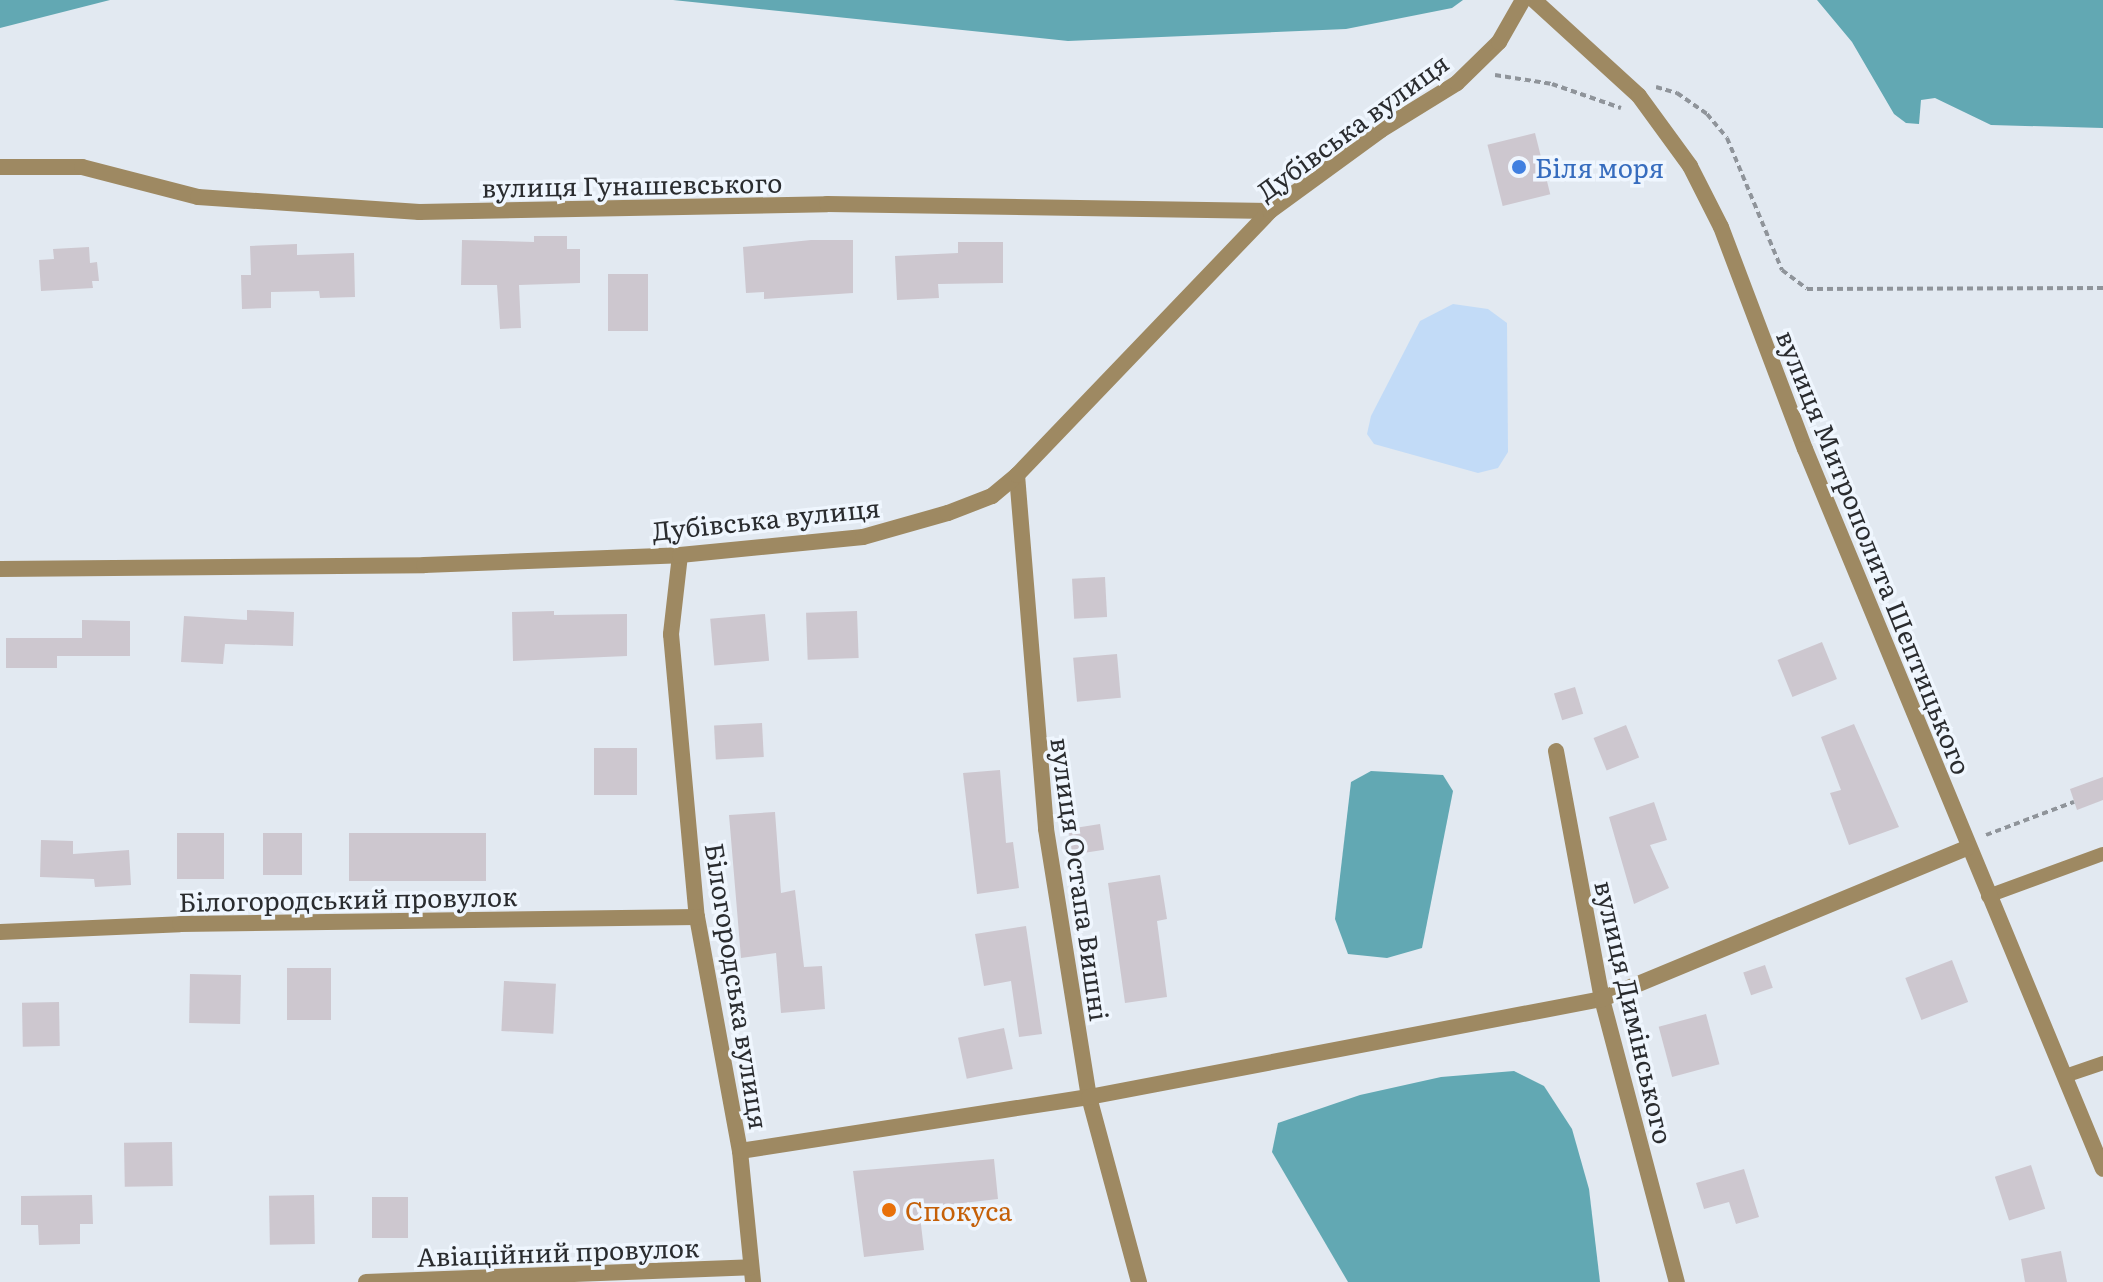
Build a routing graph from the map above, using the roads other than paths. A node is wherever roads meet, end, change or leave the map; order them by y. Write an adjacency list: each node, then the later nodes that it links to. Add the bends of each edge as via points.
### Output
1 (1523, 0): 4 (street, Дубівська вулиця, via 1499,42 1457,83 1381,130)
2 (1534, 0): 9 (street, вулиця Митрополита Шептицького, via 1623,78 1690,166 1721,227)
3 (0, 167): 4 (street, вулиця Гунашевського, via 82,167 198,197 419,212 827,204)
4 (1270, 211): 5 (street, Дубівська вулиця)
5 (1017, 475): 6 (street, Дубівська вулиця, via 992,496 863,537); 17 (street, вулиця Остапа Вишні, via 1046,829)
6 (680, 555): 7 (street, Дубівська вулиця, via 424,565); 12 (street, Білогородська вулиця, via 671,634)
7 (0, 569)
8 (1556, 751): 14 (street, вулиця Димінського)
9 (1966, 845): 11 (street, вулиця Митрополита Шептицького); 14 (street)
10 (2103, 854): 11 (lane)
11 (1988, 896): 16 (street, вулиця Митрополита Шептицького)
12 (697, 917): 13 (street, Білогородський провулок, via 180,924); 18 (street, Білогородська вулиця)
13 (0, 932)
14 (1602, 999): 17 (street); 23 (street, вулиця Димінського)
15 (2103, 1063): 16 (lane)
16 (2065, 1076): 19 (street, вулиця Митрополита Шептицького)
17 (1089, 1097): 18 (street); 22 (street, вулиця Остапа Вишні)
18 (740, 1151): 20 (street, Білогородська вулиця)
19 (2103, 1169)
20 (752, 1275): 21 (street, Авіаційний провулок)
21 (366, 1282)
22 (1139, 1282)
23 (1677, 1282)

